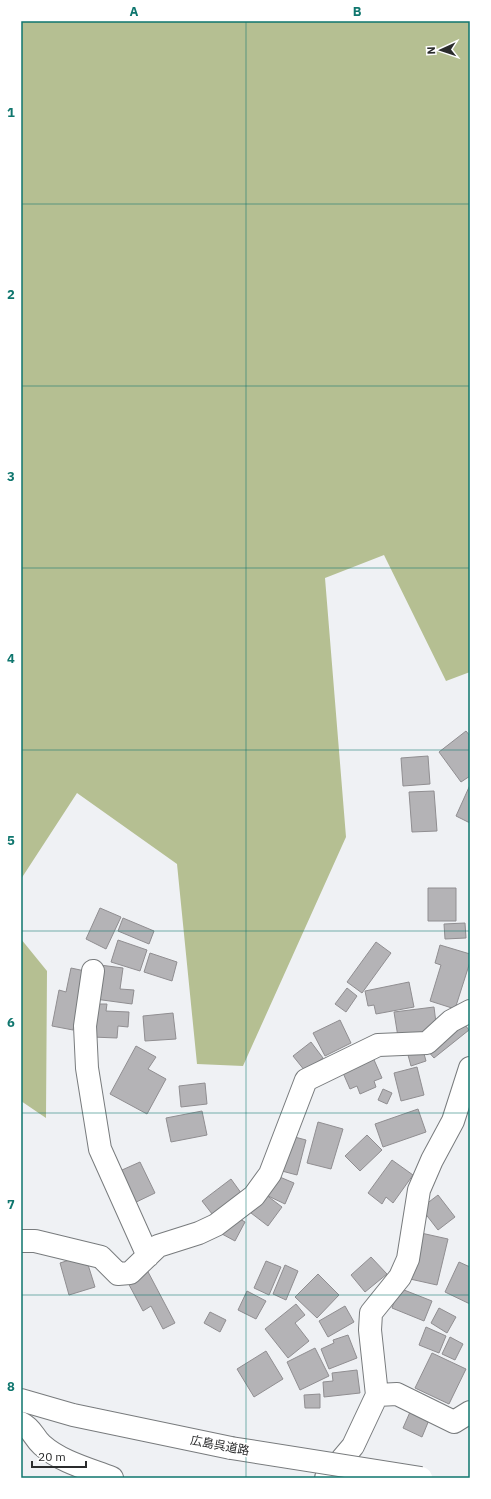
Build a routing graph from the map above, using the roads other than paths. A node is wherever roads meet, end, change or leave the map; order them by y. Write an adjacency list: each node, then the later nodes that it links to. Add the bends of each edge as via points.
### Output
1 (93, 971): 5 (main road, via 85,1026 87,1068 100,1148)
2 (470, 1011): 5 (main road, via 451,1022 427,1043 378,1045 306,1080 270,1174 254,1196 216,1225 158,1246)
3 (470, 1068): 6 (main road, via 453,1121 419,1190 408,1259 400,1277 371,1313 370,1330)
4 (21, 1242): 5 (main road, via 35,1241 101,1257 118,1274 130,1273)
5 (148, 1256)
6 (377, 1395): 8 (main road, via 397,1394 454,1422); 11 (main road, via 353,1446)
7 (21, 1400): 12 (main road, 広島呉道路, bridge, via 73,1415 230,1448)
8 (470, 1412)
9 (21, 1423): 10 (main road, via 28,1427 42,1445 65,1460)
10 (112, 1478)
11 (326, 1478)
12 (421, 1478)

